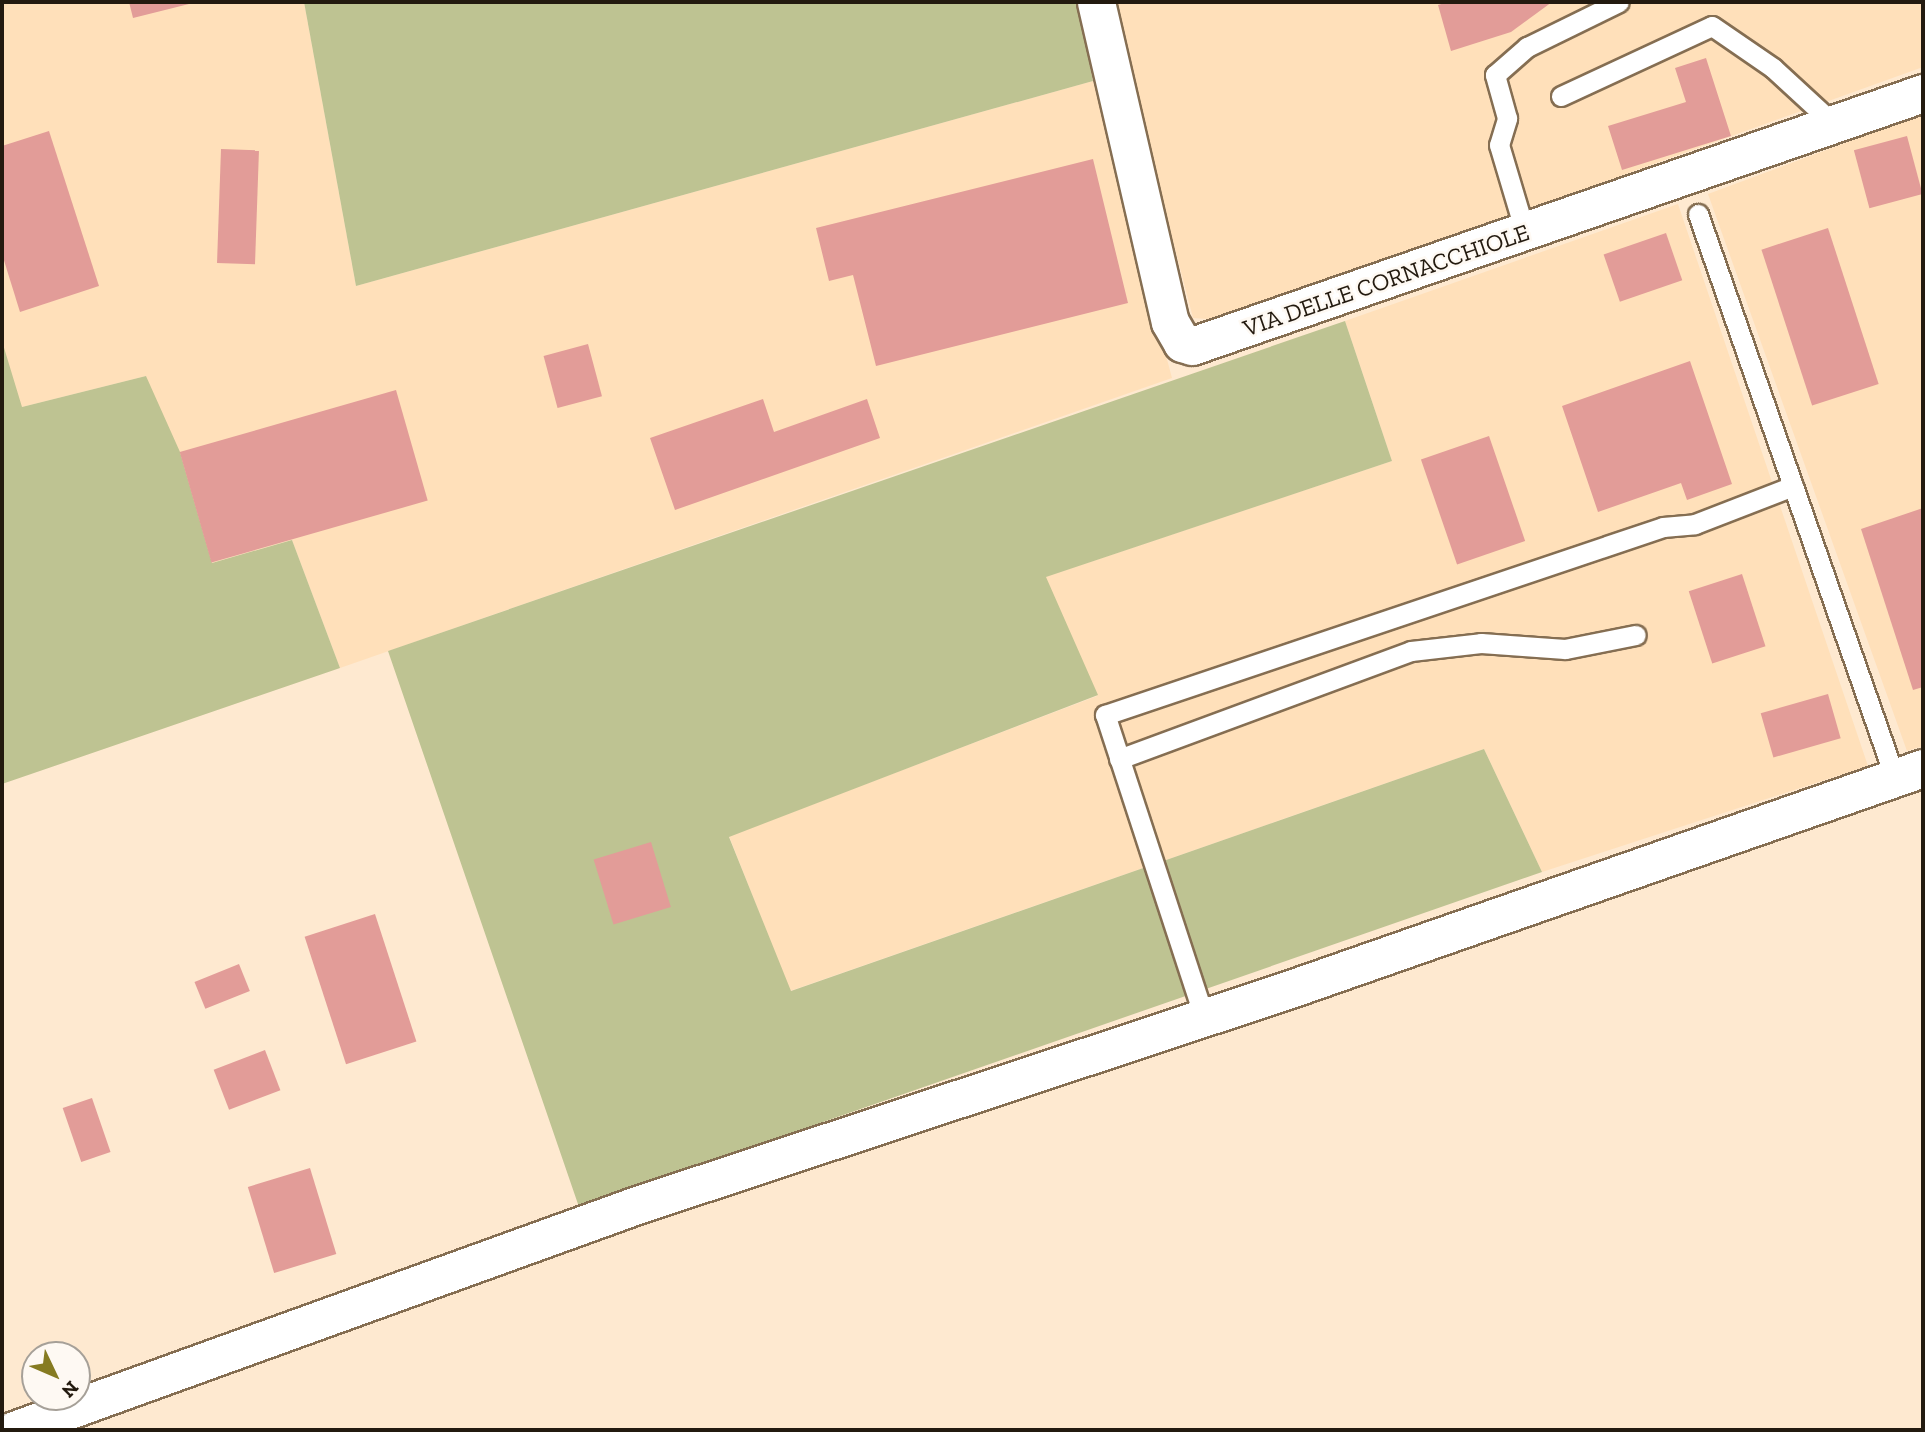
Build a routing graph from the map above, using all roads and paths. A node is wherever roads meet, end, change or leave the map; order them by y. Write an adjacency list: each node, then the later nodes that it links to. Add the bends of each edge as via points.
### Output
1 (1096, 2): 7 (street, VIA DELLE CORNACCHIOLE, via 1170,322 1182,343 1205,344)
2 (1619, 2): 7 (lane, via 1527,47 1495,75 1507,118 1499,145)
3 (1923, 93): 5 (street, VIA DELLE CORNACCHIOLE)
4 (1561, 96): 5 (lane, via 1712,26 1773,68)
5 (1834, 124): 7 (street, VIA DELLE CORNACCHIOLE)
6 (1698, 214): 8 (lane)
7 (1525, 232)
8 (1793, 486): 10 (lane, via 1695,524 1663,527 1105,715); 11 (lane)
9 (1636, 635): 10 (lane, via 1565,649 1481,643 1411,651)
10 (1119, 759): 12 (lane)
11 (1909, 773): 12 (street)
12 (1204, 1017): 13 (street, via 634,1206)
13 (14, 1430)

